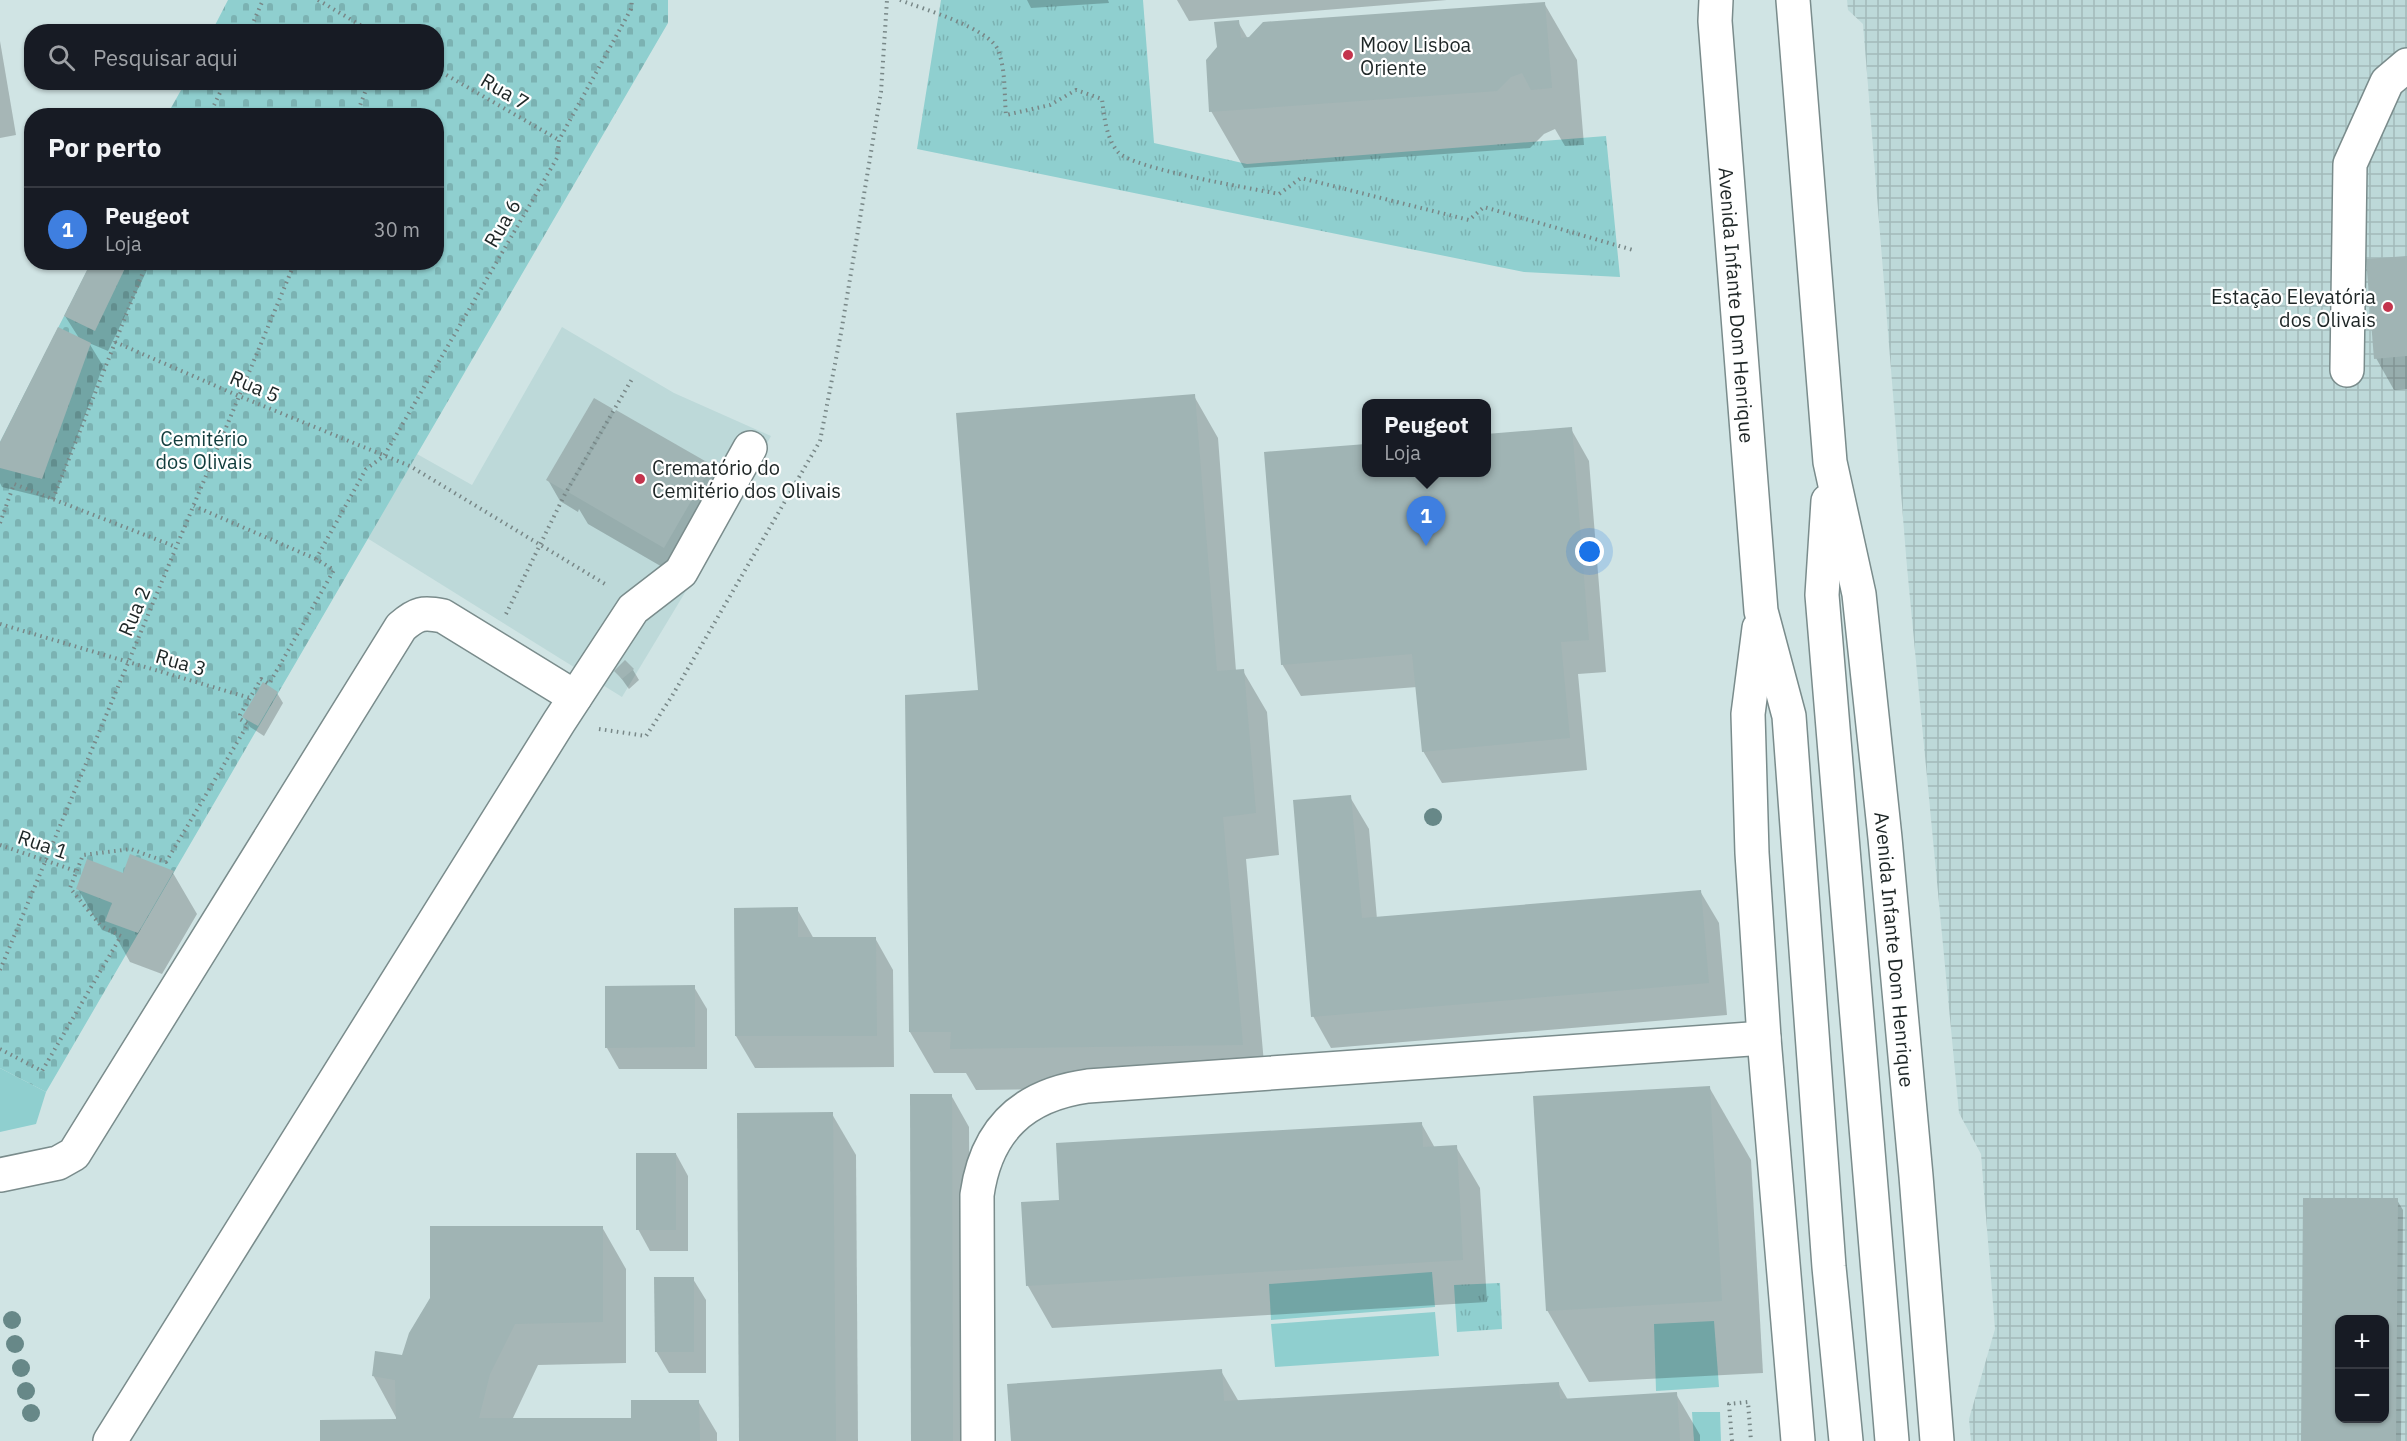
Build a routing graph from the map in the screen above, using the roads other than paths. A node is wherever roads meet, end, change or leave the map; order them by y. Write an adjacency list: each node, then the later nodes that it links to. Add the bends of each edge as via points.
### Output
1 (1716, 0): 7 (main road, Avenida Infante Dom Henrique)
2 (1793, 0): 6 (main road, Avenida Infante Dom Henrique)
3 (2407, 65): 4 (main road, via 2387,82 2350,164)
4 (2347, 370)
5 (750, 448): 8 (main road, via 681,572 633,609)
6 (1830, 462): 15 (main road, Avenida Infante Dom Henrique, via 1822,595); 16 (main road, Avenida Infante Dom Henrique, via 1859,594 1917,1176)
7 (1761, 611): 9 (main road, Avenida Infante Dom Henrique, via 1748,714); 14 (main road, Avenida Infante Dom Henrique, via 1789,716 1829,1267)
8 (567, 710): 10 (main road, via 496,649 443,616 427,613 413,617 401,627 74,1154 58,1163); 11 (main road)
9 (1764, 1038): 12 (main road, via 1088,1086 1045,1096 1026,1107 997,1136 980,1175); 13 (main road, Avenida Infante Dom Henrique)
10 (0, 1175)
11 (110, 1441)
12 (978, 1441)
13 (1798, 1441)
14 (1846, 1441)
15 (1892, 1441)
16 (1937, 1441)

